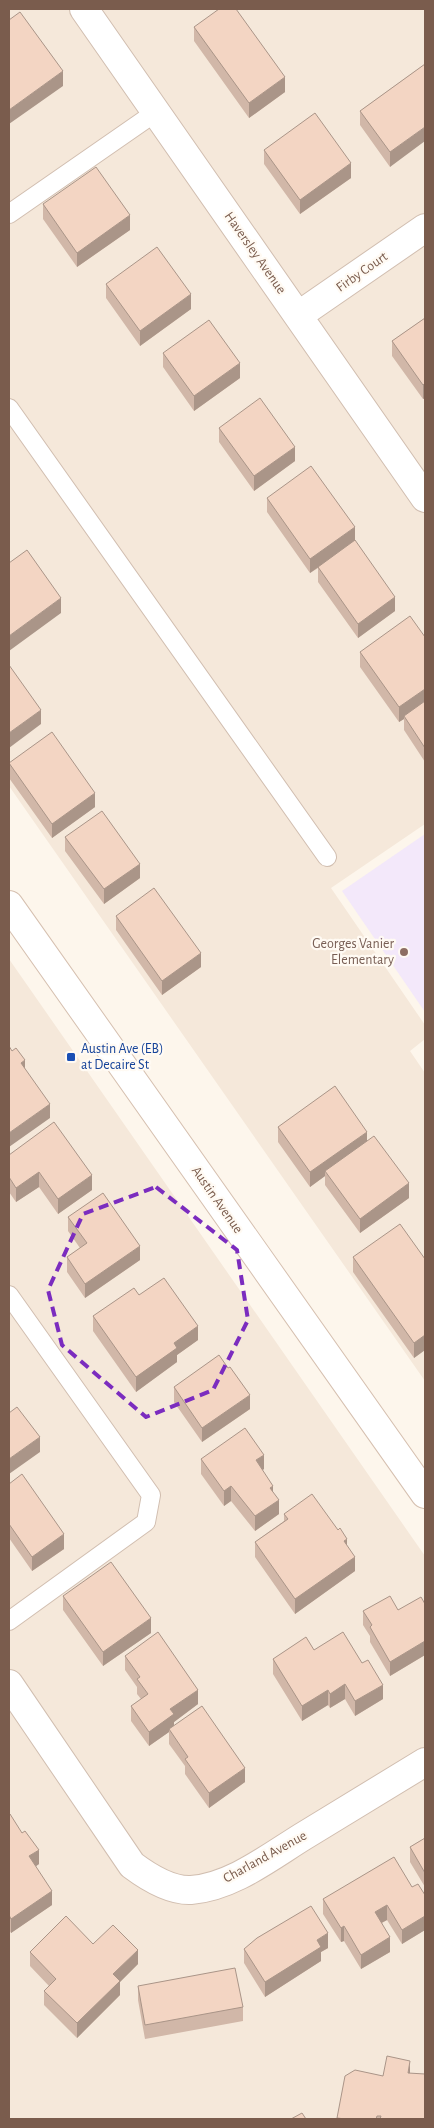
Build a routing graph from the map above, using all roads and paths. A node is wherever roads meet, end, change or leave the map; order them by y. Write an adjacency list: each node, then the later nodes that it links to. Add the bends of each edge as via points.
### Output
1 (84, 9): 2 (street, Haversley Avenue)
2 (156, 112): 3 (lane); 5 (street, Haversley Avenue)
3 (9, 214)
4 (425, 228): 5 (street, Firby Court)
5 (299, 315): 7 (street, Haversley Avenue)
6 (9, 408): 8 (lane)
7 (425, 498)
8 (327, 857)
9 (9, 905): 11 (street, Austin Avenue)
10 (9, 1294): 12 (lane, via 151,1495 146,1522)
11 (425, 1494)
12 (9, 1621)
13 (9, 1684): 14 (street, Charland Avenue, via 132,1865 166,1885 189,1890 208,1887 248,1870)
14 (425, 1762)

